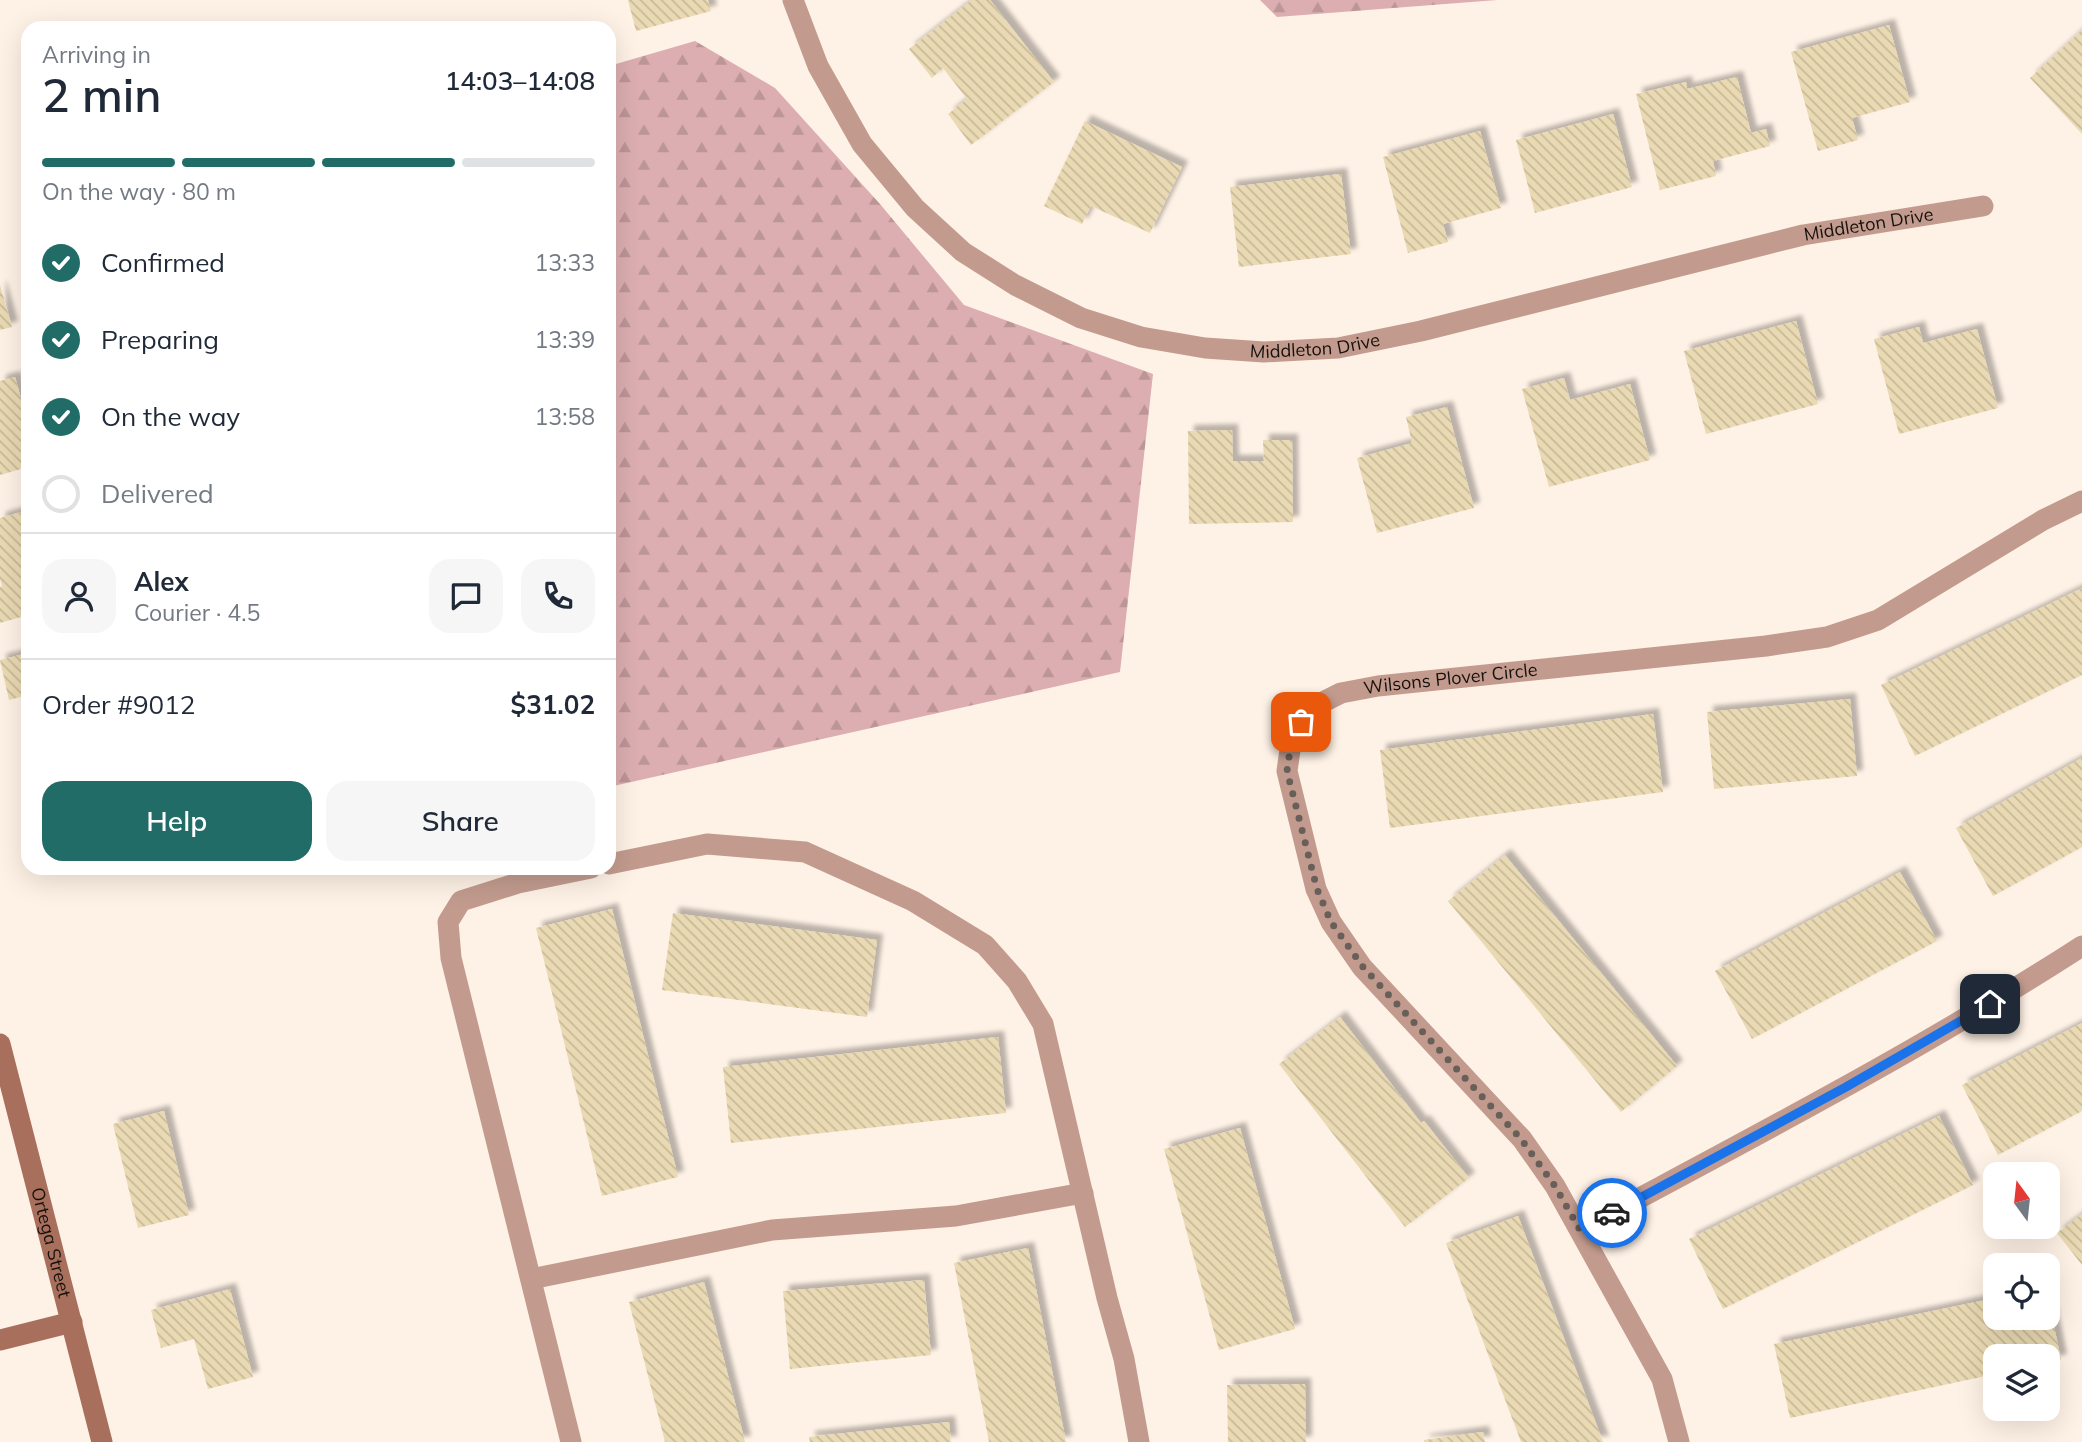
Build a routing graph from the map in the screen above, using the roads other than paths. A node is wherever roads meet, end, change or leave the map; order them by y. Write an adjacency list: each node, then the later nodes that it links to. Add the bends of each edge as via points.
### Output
1 (793, 0): 2 (street, Middleton Drive, via 818,65 862,144 915,208 963,252 1016,285 1081,318 1141,337 1264,352 1338,348 1803,235)
2 (1983, 206)
3 (2082, 501): 9 (street, Wilsons Plover Circle, via 1878,620 1827,637 1378,686 1341,693 1311,708 1292,736 1287,771 1317,889 1331,922 1363,967 1521,1139)
4 (616, 863): 8 (street, via 707,844 805,852 913,901 985,945 1017,981 1043,1024)
5 (557, 875): 10 (street, via 461,901 448,922 451,958)
6 (2082, 946): 9 (street, via 1846,1087)
7 (0, 1044): 11 (street, Ortega Street)
8 (1083, 1193): 10 (street, via 956,1216 772,1230); 15 (street, via 1124,1359)
9 (1580, 1230): 16 (street, Wilsons Plover Circle, via 1662,1379)
10 (531, 1279): 14 (street)
11 (72, 1322): 12 (street); 13 (street, Ortega Street)
12 (0, 1340)
13 (102, 1442)
14 (571, 1442)
15 (1139, 1442)
16 (1679, 1442)

